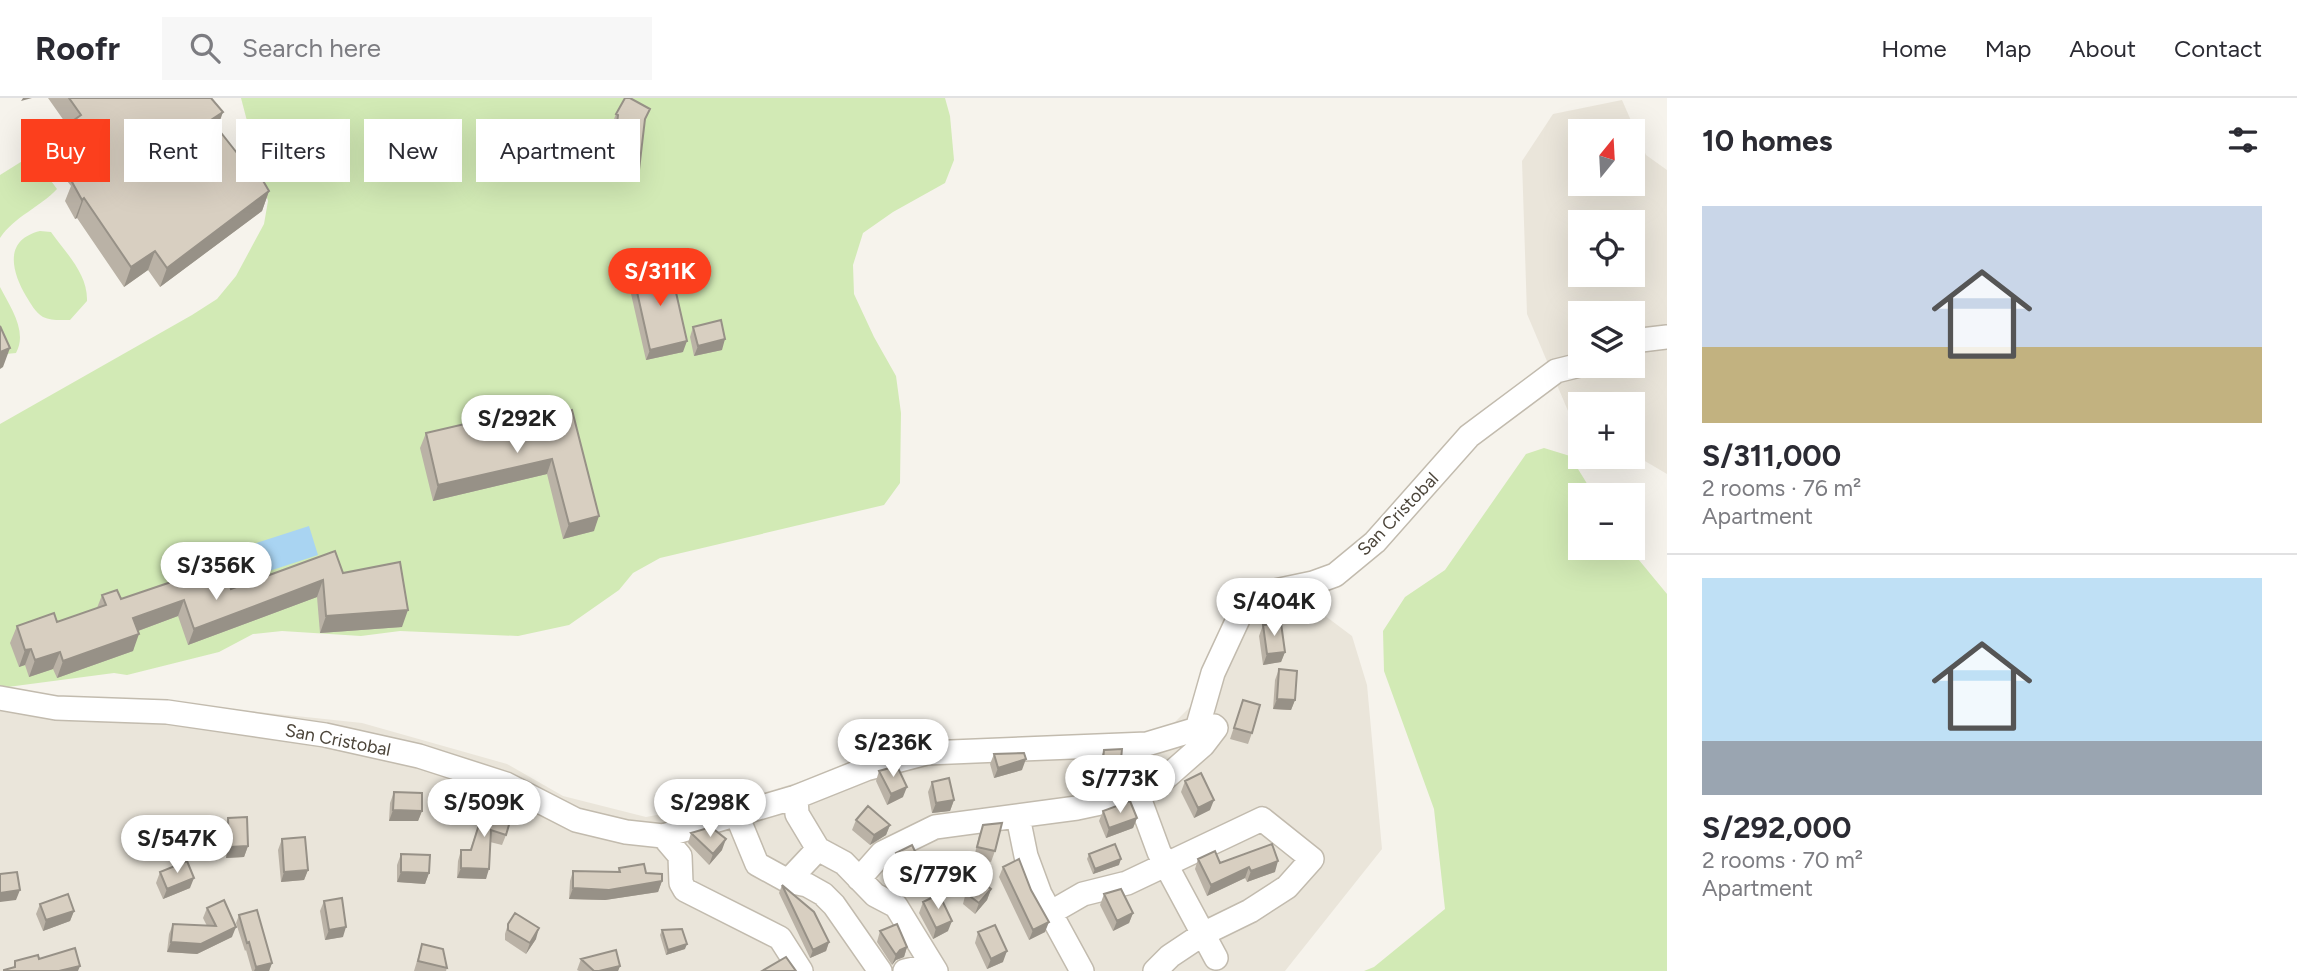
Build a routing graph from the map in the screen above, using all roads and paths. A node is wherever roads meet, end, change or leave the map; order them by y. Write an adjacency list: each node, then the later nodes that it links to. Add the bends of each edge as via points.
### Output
1 (1667, 337): 2 (street)
2 (1645, 340)
3 (1568, 370): 5 (street, San Cristobal, via 1556,372 1469,436 1375,542 1335,575 1256,595 1246,602 1213,673)
4 (0, 698): 10 (street, San Cristobal, via 56,708 167,712 324,736 419,756 506,784 576,820)
5 (1197, 729): 6 (street, via 1216,728 1162,781); 7 (street, San Cristobal, via 1147,744 928,753 866,769)
6 (1138, 794): 9 (street); 12 (street)
7 (796, 797): 8 (street, San Cristobal); 11 (street, via 797,814)
8 (736, 813): 10 (street, San Cristobal); 14 (street, via 757,864)
9 (1018, 817): 13 (street, via 935,827 882,853); 15 (street, via 1026,856)
10 (663, 836): 19 (street, via 680,856 685,890 780,937)
11 (818, 849): 13 (street, via 844,863); 14 (street)
12 (1166, 864): 15 (street, via 1127,883 1083,894); 16 (street); 16 (street, via 1262,819 1312,859 1287,887)
13 (859, 879): 18 (street, via 896,906)
14 (788, 881): 20 (street, via 823,894)
15 (1050, 913): 22 (street)
16 (1203, 934): 17 (street); 23 (street)
17 (1216, 958)
18 (934, 968): 21 (street)
19 (801, 971)
20 (880, 971)
21 (905, 971)
22 (1082, 971)
23 (1155, 971)

